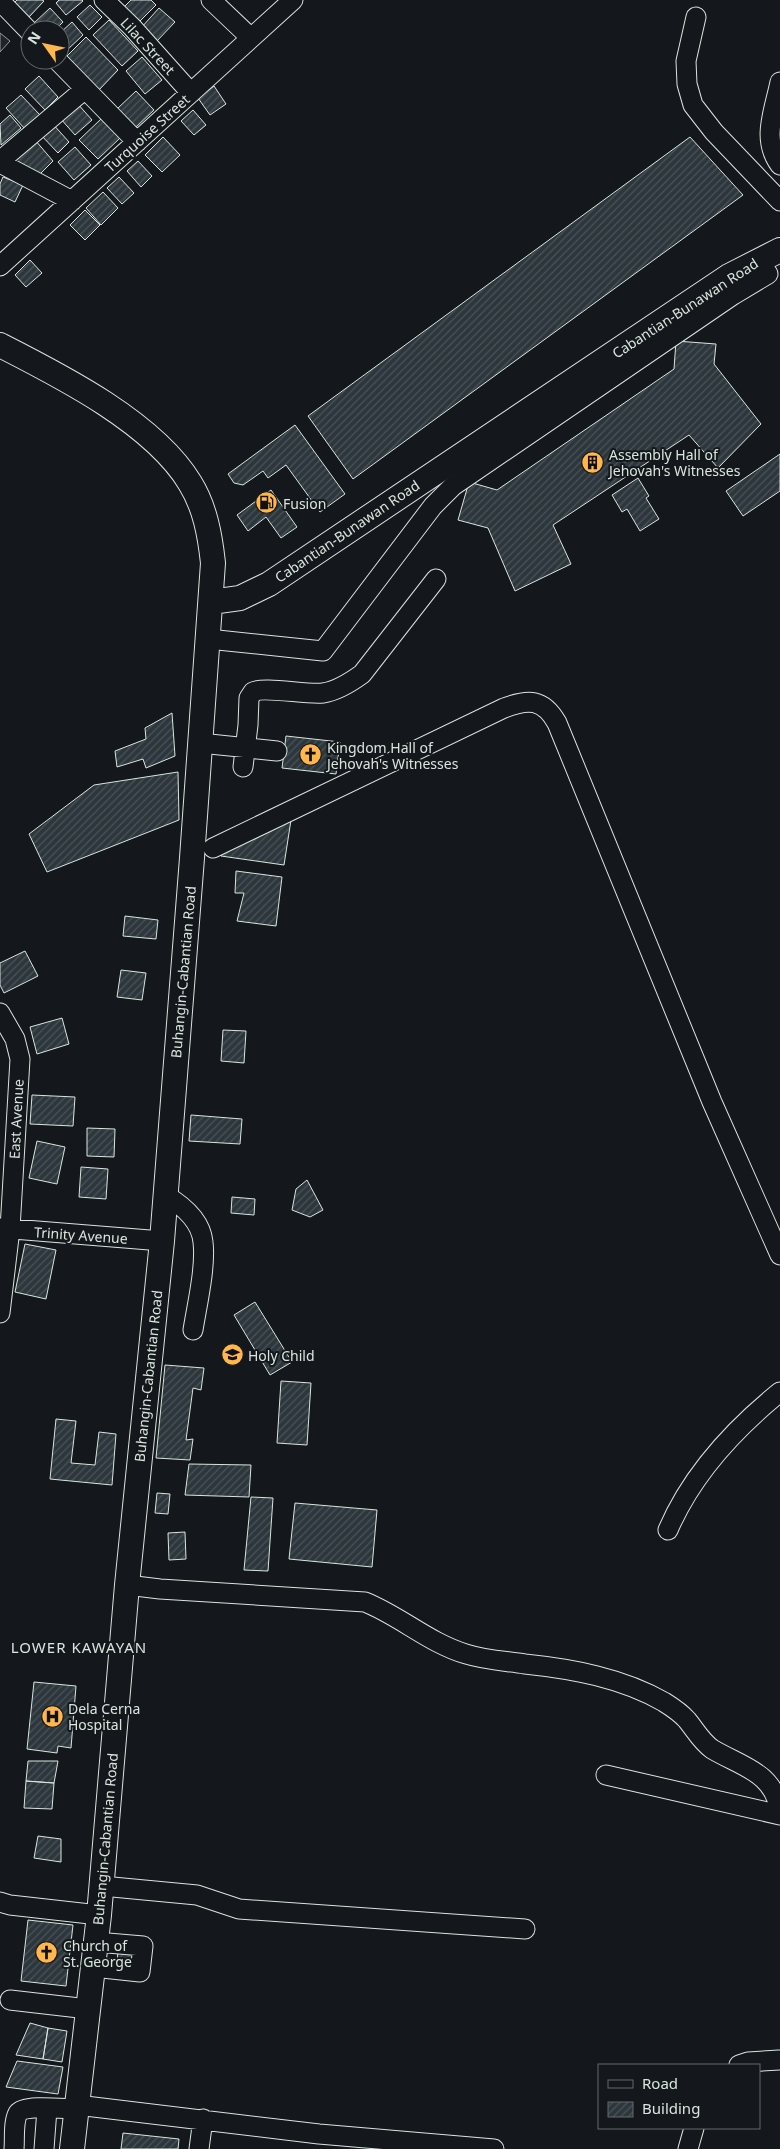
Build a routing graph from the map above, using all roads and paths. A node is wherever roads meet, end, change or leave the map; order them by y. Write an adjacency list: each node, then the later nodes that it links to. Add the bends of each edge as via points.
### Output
1 (104, 0): 11 (street, Lilac Street)
2 (211, 0): 7 (street)
3 (293, 0): 7 (street, Turquoise Street)
4 (0, 1): 6 (street)
5 (696, 18): 14 (street, via 686,62 687,84 693,104 702,119)
6 (20, 22)
7 (251, 38): 11 (street, Turquoise Street)
8 (67, 70): 10 (street)
9 (780, 82): 13 (street, via 769,136)
10 (85, 89): 12 (street); 15 (street)
11 (191, 93): 12 (street, Turquoise Street)
12 (136, 142): 18 (street, Turquoise Street)
13 (770, 148): 14 (street); 16 (street)
14 (743, 161): 17 (street)
15 (0, 162): 18 (street)
16 (780, 167): 17 (street)
17 (765, 184): 19 (street)
18 (72, 201): 20 (street, Turquoise Street)
19 (780, 201)
20 (7, 249): 22 (street, Turquoise Street)
21 (770, 255): 25 (main road, Cabantian-Bunawan Road, via 720,282 269,584 240,598); 26 (street, via 768,274 442,496 323,651)
22 (0, 266)
23 (0, 345): 25 (main road, via 72,382 116,412 178,466 191,483 208,525 213,563)
24 (436, 579): 28 (street, via 362,674 350,682 325,693 262,689 253,692 249,698)
25 (211, 602): 26 (main road, Buhangin-Cabantian Road)
26 (208, 639): 27 (main road, Buhangin-Cabantian Road)
27 (200, 744): 28 (street); 33 (main road, Buhangin-Cabantian Road)
28 (244, 747): 29 (street); 30 (street)
29 (277, 751)
30 (243, 766)
31 (213, 848): 36 (street, via 504,708 530,701 546,708 556,723 708,1093)
32 (0, 1013): 34 (street, East Avenue, via 15,1039 20,1059)
33 (165, 1195): 35 (main road, Buhangin-Cabantian Road); 38 (street, via 183,1206 197,1225 203,1241 202,1273)
34 (5, 1228): 35 (street, Trinity Avenue); 37 (street, East Avenue)
35 (162, 1241): 41 (main road, Buhangin-Cabantian Road)
36 (780, 1255)
37 (0, 1313)
38 (193, 1330)
39 (780, 1392): 40 (street, via 722,1446 689,1489)
40 (668, 1530)
41 (127, 1585): 43 (street, via 160,1590 365,1602 386,1610 439,1644 466,1654 604,1677 676,1709 711,1748 766,1781 775,1792); 44 (main road, Buhangin-Cabantian Road)
42 (606, 1775): 43 (street)
43 (780, 1814)
44 (102, 1886): 46 (main road, Buhangin-Cabantian Road); 47 (street, via 197,1895 239,1909)
45 (0, 1902): 46 (street)
46 (99, 1915): 48 (main road, Buhangin-Cabantian Road)
47 (525, 1929)
48 (96, 1942): 49 (main road, Buhangin-Cabantian Road); 49 (street, via 142,1946 140,1972)
49 (93, 1968): 51 (main road, Buhangin-Cabantian Road)
50 (10, 2000): 51 (street)
51 (88, 2008): 54 (main road, Buhangin-Cabantian Road)
52 (779, 2060): 53 (street)
53 (742, 2064)
54 (77, 2107): 55 (street); 56 (street); 60 (main road, Buhangin-Cabantian Road)
55 (47, 2108): 58 (street, via 30,2107 17,2114); 59 (street)
56 (203, 2120): 61 (street); 62 (street)
57 (694, 2129): 63 (street)
58 (14, 2149)
59 (44, 2149)
60 (72, 2149)
61 (199, 2149)
62 (494, 2149)
63 (688, 2149)

